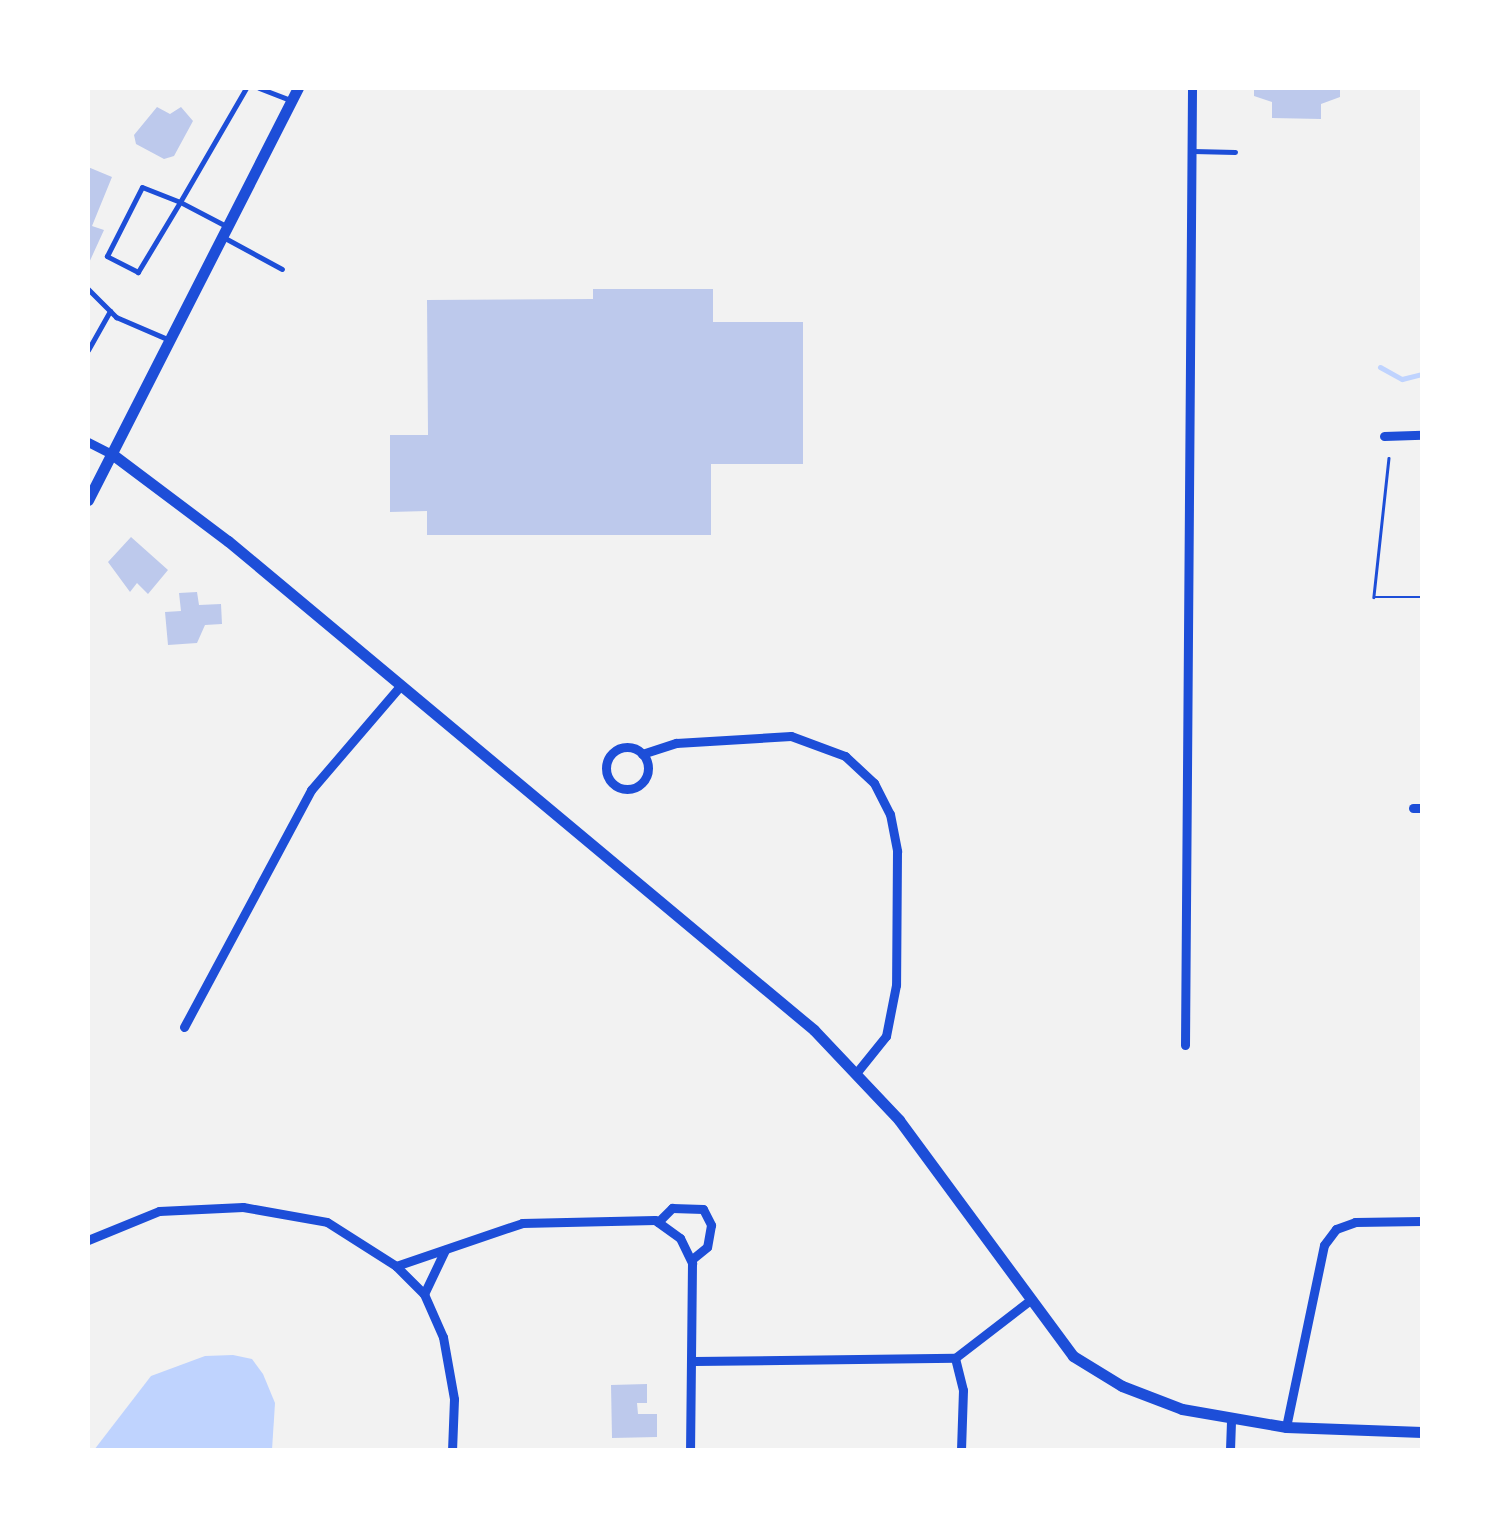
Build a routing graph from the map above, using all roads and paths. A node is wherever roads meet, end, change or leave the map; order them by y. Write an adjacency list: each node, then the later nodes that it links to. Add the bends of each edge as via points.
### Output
1 (246, 88): 8 (lane)
2 (259, 88): 5 (lane)
3 (298, 88): 5 (street)
4 (1192, 88): 6 (street)
5 (291, 100): 9 (street)
6 (1192, 151): 7 (lane); 25 (street)
7 (1235, 152)
8 (180, 202): 8 (lane, via 138,272 107,256 142,187); 9 (lane)
9 (223, 230): 10 (lane); 13 (street)
10 (282, 268)
11 (88, 289): 12 (lane)
12 (110, 311): 13 (lane); 14 (lane)
13 (167, 339): 18 (street)
14 (88, 350)
15 (1384, 436): 16 (street)
16 (1422, 436)
17 (88, 442): 18 (street)
18 (112, 454): 20 (street); 22 (street, via 228,541)
19 (1389, 458): 21 (path, via 1374,596)
20 (88, 500)
21 (1422, 596)
22 (400, 686): 24 (street, via 311,790); 26 (street)
23 (642, 754): 23 (street, via 649,766 641,785 628,790 610,780 608,760 617,750 630,747); 26 (street, via 676,743 791,736 846,756 874,783 890,814 897,851 896,985 886,1036)
24 (184, 1027)
25 (1185, 1046)
26 (858, 1072): 34 (street)
27 (658, 1222): 30 (street, via 522,1224); 31 (street, via 680,1238); 31 (street, via 672,1208 703,1209 711,1225 707,1247)
28 (1422, 1222): 38 (street, via 1355,1222 1336,1229 1324,1245)
29 (88, 1240): 32 (street, via 142,1215 229,1206 327,1222)
30 (445, 1250): 32 (street); 33 (street)
31 (692, 1259): 36 (street)
32 (396, 1266): 33 (street)
33 (424, 1294): 40 (street, via 451,1372)
34 (1029, 1301): 35 (street); 37 (street, via 1050,1332 1096,1372 1167,1404)
35 (955, 1358): 36 (street); 42 (street, via 963,1390)
36 (694, 1361): 41 (street)
37 (1232, 1419): 38 (street); 43 (street)
38 (1286, 1426): 39 (street)
39 (1422, 1432)
40 (452, 1450)
41 (690, 1450)
42 (962, 1450)
43 (1230, 1450)

